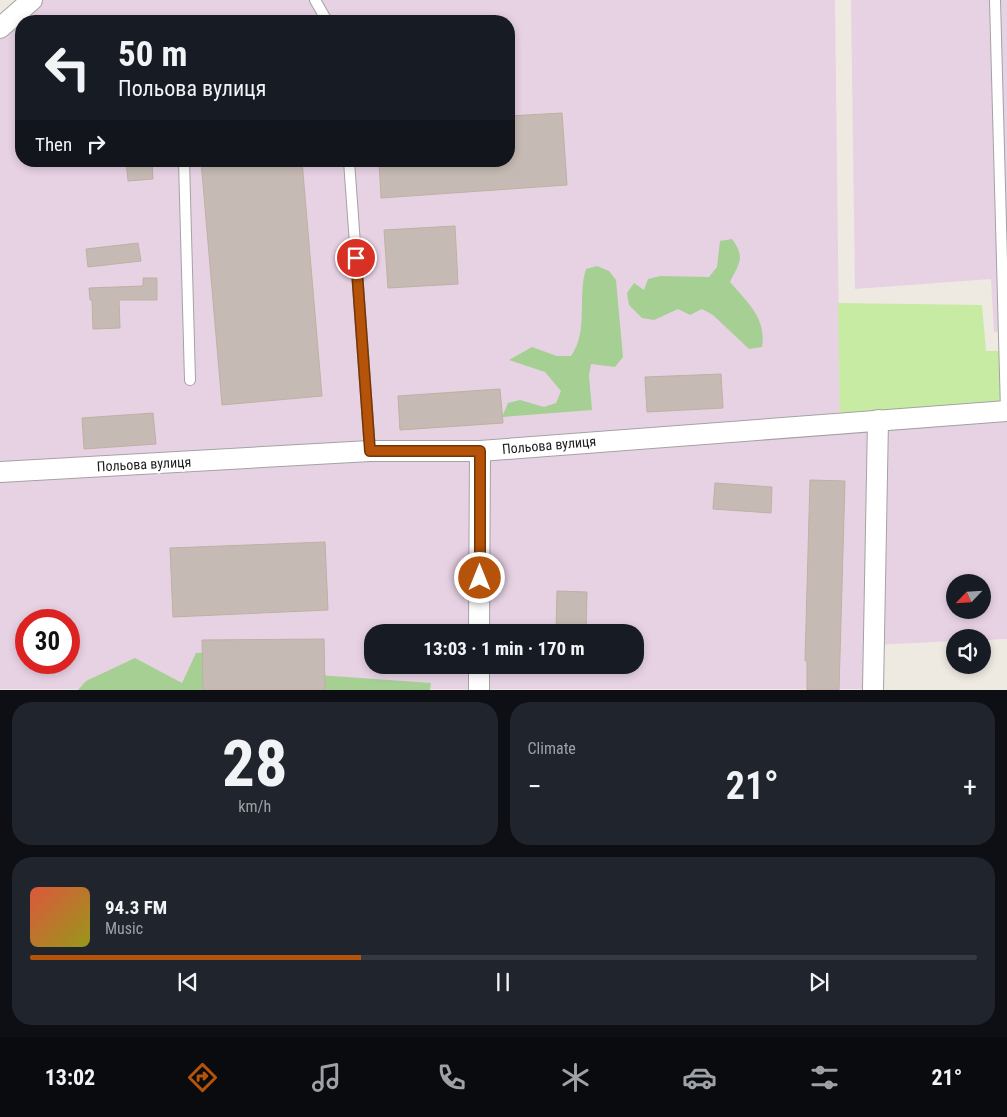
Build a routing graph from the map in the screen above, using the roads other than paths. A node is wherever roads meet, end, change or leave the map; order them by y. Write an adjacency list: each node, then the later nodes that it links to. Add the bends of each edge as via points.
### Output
1 (32, 0): 5 (street)
2 (315, 0): 4 (lane)
3 (994, 0): 9 (lane)
4 (324, 15)
5 (0, 28)
6 (184, 167): 8 (lane)
7 (349, 167): 11 (lane)
8 (190, 380)
9 (1006, 411): 10 (street, Польова вулиця)
10 (878, 420): 12 (street, Польова вулиця); 17 (street)
11 (370, 451): 12 (street, Польова вулиця); 13 (street, Польова вулиця)
12 (480, 451): 14 (street)
13 (0, 472)
14 (479, 624)
15 (479, 674): 16 (street)
16 (479, 690)
17 (873, 690)

